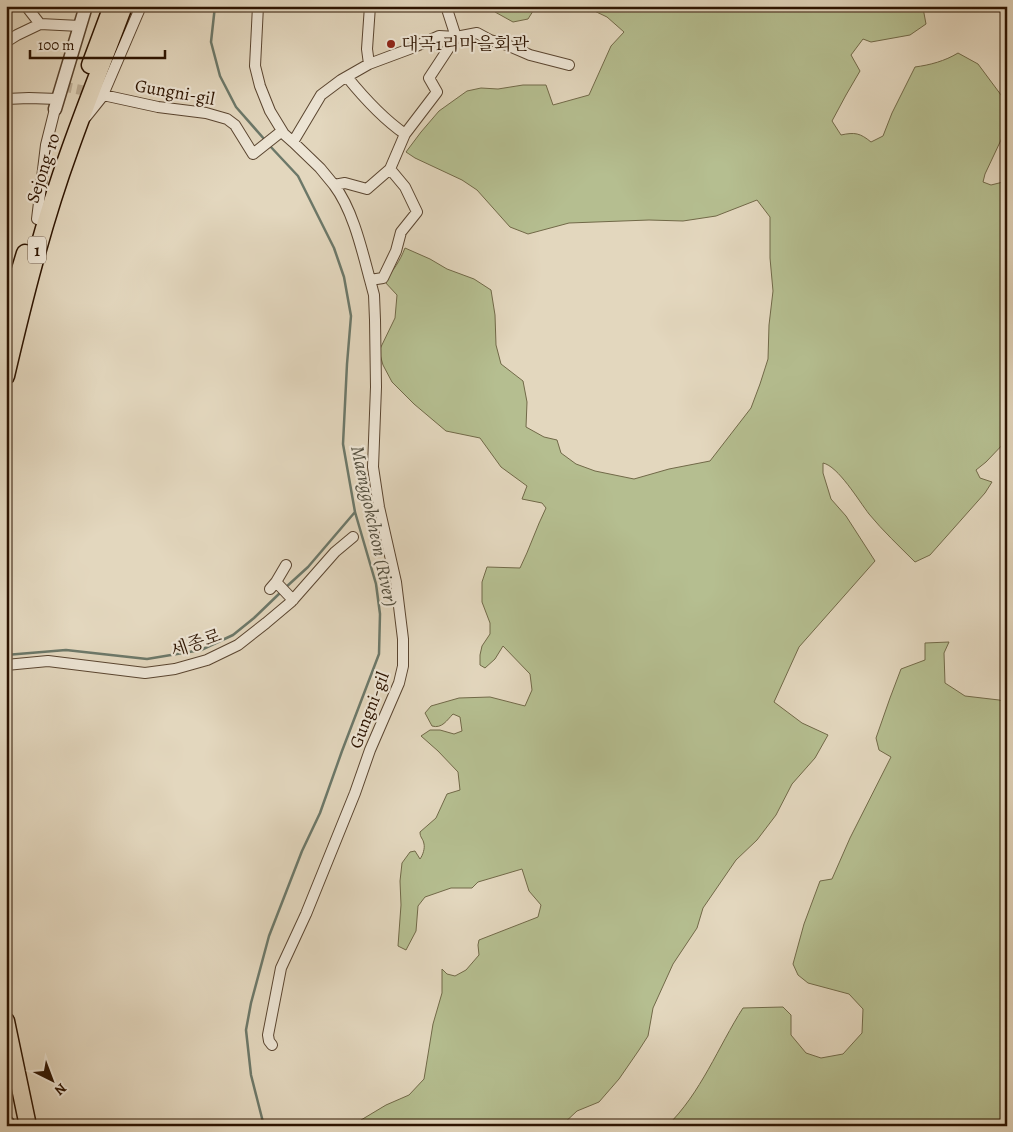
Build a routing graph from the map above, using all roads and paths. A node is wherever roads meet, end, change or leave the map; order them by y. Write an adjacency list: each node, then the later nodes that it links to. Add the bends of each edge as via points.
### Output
1 (26, 6): 9 (street)
2 (86, 6): 10 (street)
3 (112, 6): 25 (main road, Sejong-ro / 1)
4 (124, 6): 19 (main road, Sejong-ro / 1)
5 (141, 6): 16 (street)
6 (258, 6): 20 (street, Gungni-gil, via 255,66 270,111)
7 (370, 6): 13 (street)
8 (446, 6): 11 (street)
9 (40, 24): 10 (street); 12 (street)
10 (80, 26): 18 (street)
11 (456, 38): 13 (street, via 439,36); 14 (street, via 477,33 530,55); 21 (street, via 429,78 437,92)
12 (6, 42)
13 (369, 64): 15 (street)
14 (569, 66)
15 (347, 77): 21 (street, via 377,112); 22 (street, via 321,95)
16 (103, 95): 19 (street); 20 (street, Gungni-gil, via 227,119 235,125 253,154)
17 (6, 99): 18 (street)
18 (57, 104): 25 (street, via 46,145)
19 (78, 127): 28 (main road, Sejong-ro / 1, via 37,250)
20 (282, 131): 22 (street, Gungni-gil)
21 (405, 134): 23 (street)
22 (293, 142): 24 (street, Gungni-gil)
23 (390, 169): 24 (street, via 367,189 345,183); 26 (street, via 405,187 417,212 401,232 383,278)
24 (334, 184): 26 (street, Gungni-gil, via 356,230)
25 (37, 219): 27 (main road, Sejong-ro / 1)
26 (370, 280): 34 (street, Gungni-gil, via 375,320 373,467 396,582 403,666 355,793 281,968 268,1035)
27 (6, 316)
28 (6, 376)
29 (353, 537): 31 (street, 세종로, via 335,552)
30 (286, 565): 31 (street, via 273,585)
31 (293, 600): 32 (street, 세종로, via 238,645 207,660 175,669 145,673 48,661)
32 (6, 665)
33 (6, 1021): 35 (main road)
34 (272, 1045)
35 (28, 1126)

